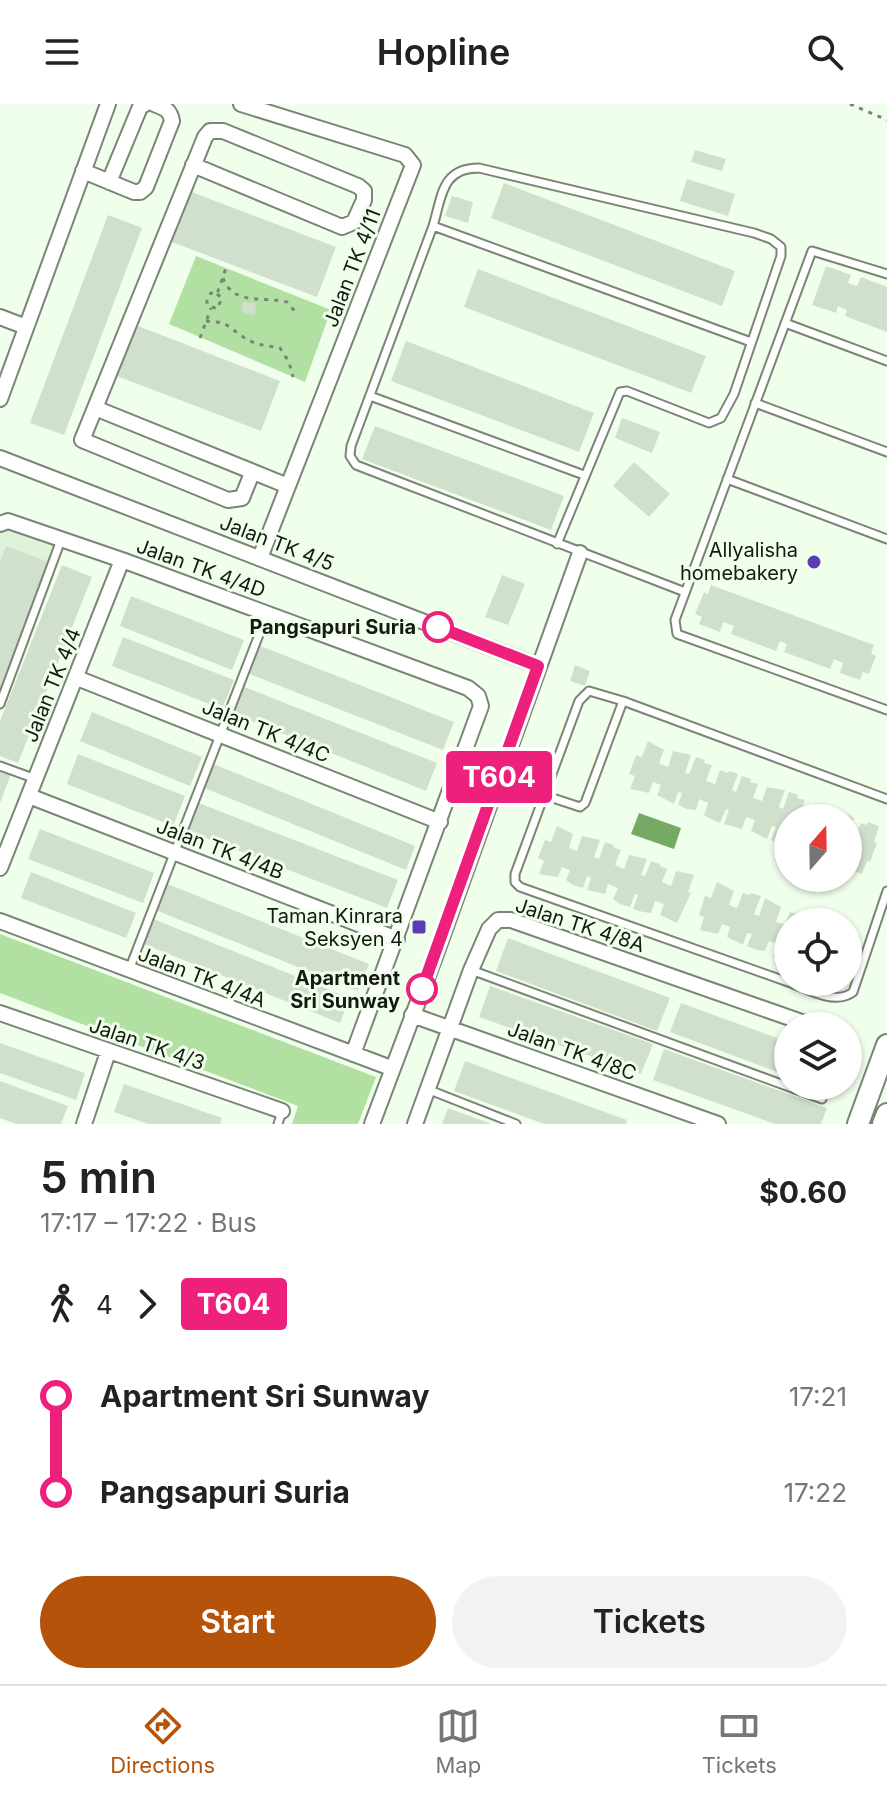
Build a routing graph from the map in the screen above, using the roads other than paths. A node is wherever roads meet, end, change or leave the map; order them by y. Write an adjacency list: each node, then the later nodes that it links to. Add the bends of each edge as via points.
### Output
1 (145, 104): 7 (street)
2 (154, 104): 7 (street, via 166,108 172,121 146,187 134,192)
3 (241, 104): 24 (street, Jalan TK 4/11, via 405,155 413,165)
4 (104, 105): 6 (street)
5 (193, 165): 5 (street, via 342,227 354,222 364,200 358,186 223,131 210,131); 18 (street)
6 (83, 171): 7 (street); 12 (street)
7 (109, 182)
8 (433, 226): 13 (lane); 13 (lane, via 454,173 479,168 771,239 781,247 781,256); 15 (lane)
9 (887, 274): 11 (lane, via 812,251)
10 (0, 317): 12 (street)
11 (785, 323): 14 (lane); 17 (lane)
12 (26, 327): 16 (street)
13 (751, 342): 22 (lane, via 734,394 721,418 709,423 620,392)
14 (887, 361)
15 (370, 396): 22 (lane); 28 (lane, via 351,446 356,465)
16 (0, 399)
17 (755, 403): 19 (lane); 23 (lane)
18 (95, 408): 21 (street); 21 (street, via 82,440 228,500 242,498)
19 (887, 452)
20 (0, 458): 30 (street, Jalan TK 4/5)
21 (252, 473): 24 (street)
22 (584, 475): 28 (lane)
23 (727, 479): 26 (lane); 32 (lane)
24 (288, 486): 30 (street, Jalan TK 4/11)
25 (0, 524): 27 (street, Jalan TK 4/4D, via 8,521)
26 (887, 539)
27 (61, 540): 31 (street, Jalan TK 4/4D); 37 (lane)
28 (557, 544): 29 (lane)
29 (580, 553): 32 (lane); 34 (street)
30 (260, 558): 34 (street, Jalan TK 4/5)
31 (122, 560): 33 (street, Jalan TK 4/4D); 35 (street, Jalan TK 4/4)
32 (685, 592): 38 (lane, via 675,620 677,634)
33 (267, 614): 39 (lane); 46 (street, Jalan TK 4/4D, via 478,696 481,706)
34 (538, 666): 42 (street)
35 (77, 678): 39 (street, Jalan TK 4/4C); 41 (street, Jalan TK 4/4)
36 (623, 701): 44 (lane, via 596,692 583,694); 44 (lane, via 585,803 573,807); 45 (lane)
37 (0, 704)
38 (887, 710)
39 (219, 733): 46 (street, Jalan TK 4/4C); 47 (lane)
40 (0, 766): 41 (lane)
41 (36, 779): 43 (street, Jalan TK 4/4)
42 (498, 780): 44 (lane); 60 (street)
43 (29, 796): 47 (street, Jalan TK 4/4B); 48 (street, Jalan TK 4/4)
44 (544, 796): 55 (lane, via 515,874 520,887)
45 (887, 799)
46 (440, 822): 51 (street, Jalan TK 4/4D)
47 (174, 853): 51 (street, Jalan TK 4/4B); 54 (lane)
48 (0, 868)
49 (887, 891): 52 (lane)
50 (0, 921): 54 (street, Jalan TK 4/4A)
51 (397, 939): 64 (street, Jalan TK 4/4D)
52 (862, 965)
53 (471, 970): 58 (street, Jalan TK 4/8A, via 489,929 498,920 511,920); 61 (street, Jalan TK 4/8A); 66 (lane)
54 (129, 971): 64 (street, Jalan TK 4/4A)
55 (774, 977)
56 (826, 996): 57 (lane)
57 (848, 996)
58 (774, 1012)
59 (0, 1013): 63 (street, Jalan TK 4/3)
60 (412, 1015): 61 (street, Jalan TK 4/8C); 65 (street)
61 (449, 1028): 67 (street, Jalan TK 4/8A); 74 (street, Jalan TK 4/8C)
62 (887, 1045): 75 (main road)
63 (108, 1052): 69 (street, Jalan TK 4/3); 70 (street)
64 (353, 1054): 65 (street, Jalan TK 4/4A)
65 (391, 1068): 71 (street)
66 (774, 1081)
67 (427, 1089): 72 (street, Jalan TK 4/8A); 73 (lane)
68 (887, 1114): 76 (main road)
69 (280, 1118)
70 (84, 1124)
71 (372, 1124)
72 (415, 1124)
73 (516, 1124)
74 (718, 1124)
75 (858, 1124)
76 (883, 1124)

